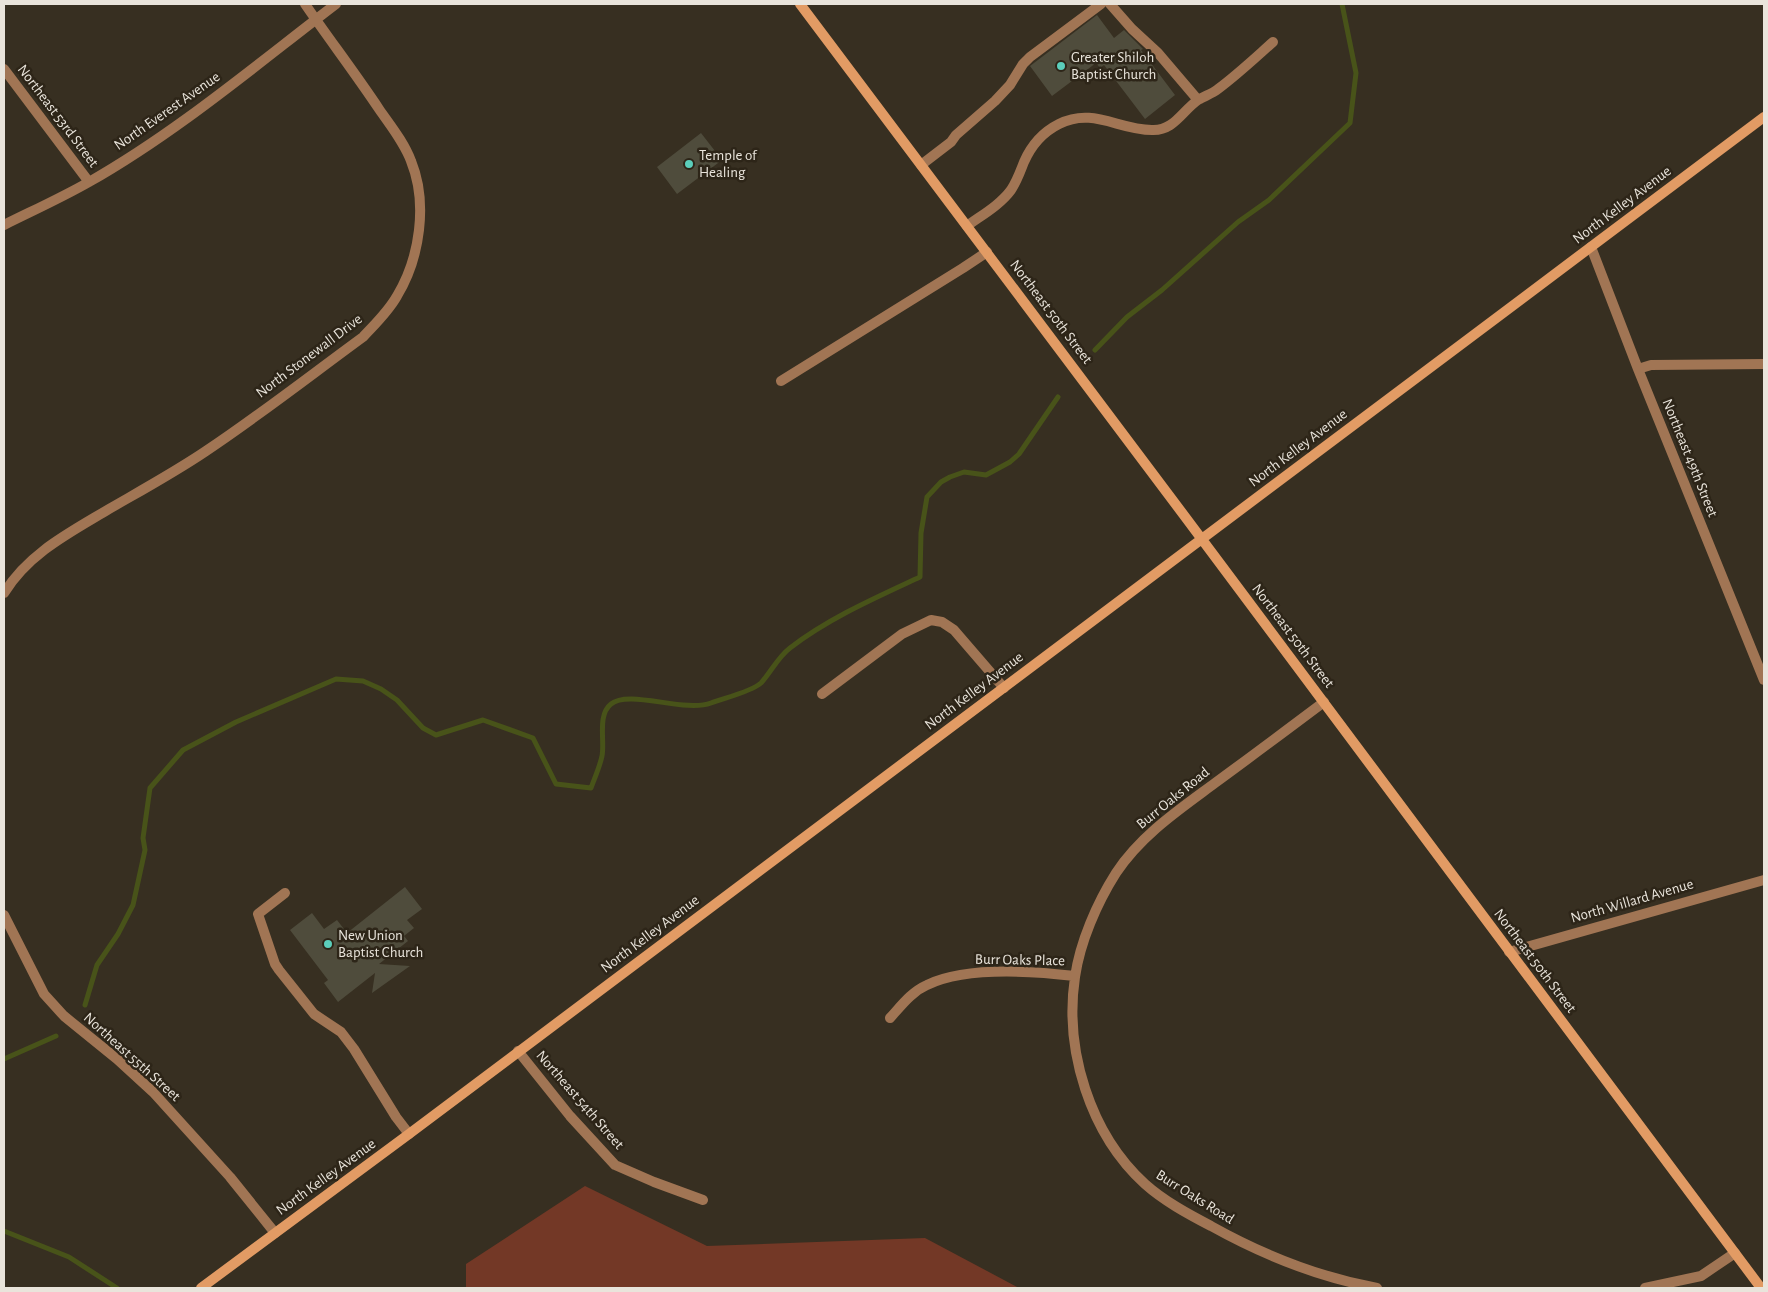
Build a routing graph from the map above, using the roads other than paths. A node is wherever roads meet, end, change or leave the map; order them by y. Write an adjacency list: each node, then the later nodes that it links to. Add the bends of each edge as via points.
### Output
1 (304, 4): 6 (street, North Stonewall Drive)
2 (336, 4): 6 (street, North Everest Avenue)
3 (800, 4): 11 (street, Northeast 50th Street)
4 (1100, 4): 11 (street, via 1030,57 996,101)
5 (1110, 4): 9 (street)
6 (316, 20): 12 (street, North Everest Avenue, via 178,124); 21 (street, North Stonewall Drive, via 411,161 420,215 409,271 397,296 363,337 207,450 52,542 32,558)
7 (1273, 42): 9 (street, via 1218,90)
8 (4, 69): 12 (street, Northeast 53rd Street)
9 (1198, 100): 14 (street, via 1178,121 1166,128 1153,130 1091,117 1072,118 1056,125 1038,138 1029,150 1010,192)
10 (1764, 117): 15 (street, North Kelley Avenue)
11 (921, 165): 14 (street, Northeast 50th Street)
12 (89, 182): 13 (street, North Everest Avenue)
13 (4, 225)
14 (967, 226): 16 (street, Northeast 50th Street)
15 (1591, 246): 18 (street, Northeast 49th Street); 20 (street, North Kelley Avenue)
16 (986, 252): 19 (street); 20 (street, Northeast 50th Street)
17 (1764, 364): 18 (street, via 1651,365)
18 (1638, 369): 22 (street, Northeast 49th Street)
19 (782, 381)
20 (1202, 539): 23 (street, North Kelley Avenue); 25 (street, Northeast 50th Street)
21 (4, 594)
22 (1764, 680)
23 (1004, 688): 24 (street, via 954,630 942,622 931,620 902,634); 32 (street, North Kelley Avenue)
24 (822, 694)
25 (1324, 702): 29 (street, Northeast 50th Street); 30 (street, Burr Oaks Road, via 1182,808 1134,850 1116,873 1102,900 1089,928)
26 (1764, 880): 29 (street, North Willard Avenue)
27 (285, 893): 33 (street, via 258,914 275,964 314,1014 341,1032)
28 (4, 914): 35 (street, Northeast 55th Street, via 44,994 64,1016 153,1092 230,1177)
29 (1509, 952): 36 (street, Northeast 50th Street)
30 (1075, 976): 31 (street, Burr Oaks Place, via 1011,972 972,973 943,979 914,992); 38 (street, Burr Oaks Road, via 1073,1020 1085,1085 1107,1134 1134,1173 1174,1205 1244,1245 1301,1268)
31 (890, 1018)
32 (518, 1052): 33 (street, North Kelley Avenue); 34 (street, Northeast 54th Street, via 615,1165)
33 (409, 1134): 35 (street, North Kelley Avenue)
34 (703, 1200)
35 (275, 1233): 37 (street, North Kelley Avenue)
36 (1734, 1253): 39 (street, via 1700,1276); 40 (street, Northeast 50th Street)
37 (201, 1288)
38 (1377, 1288)
39 (1644, 1288)
40 (1761, 1288)

